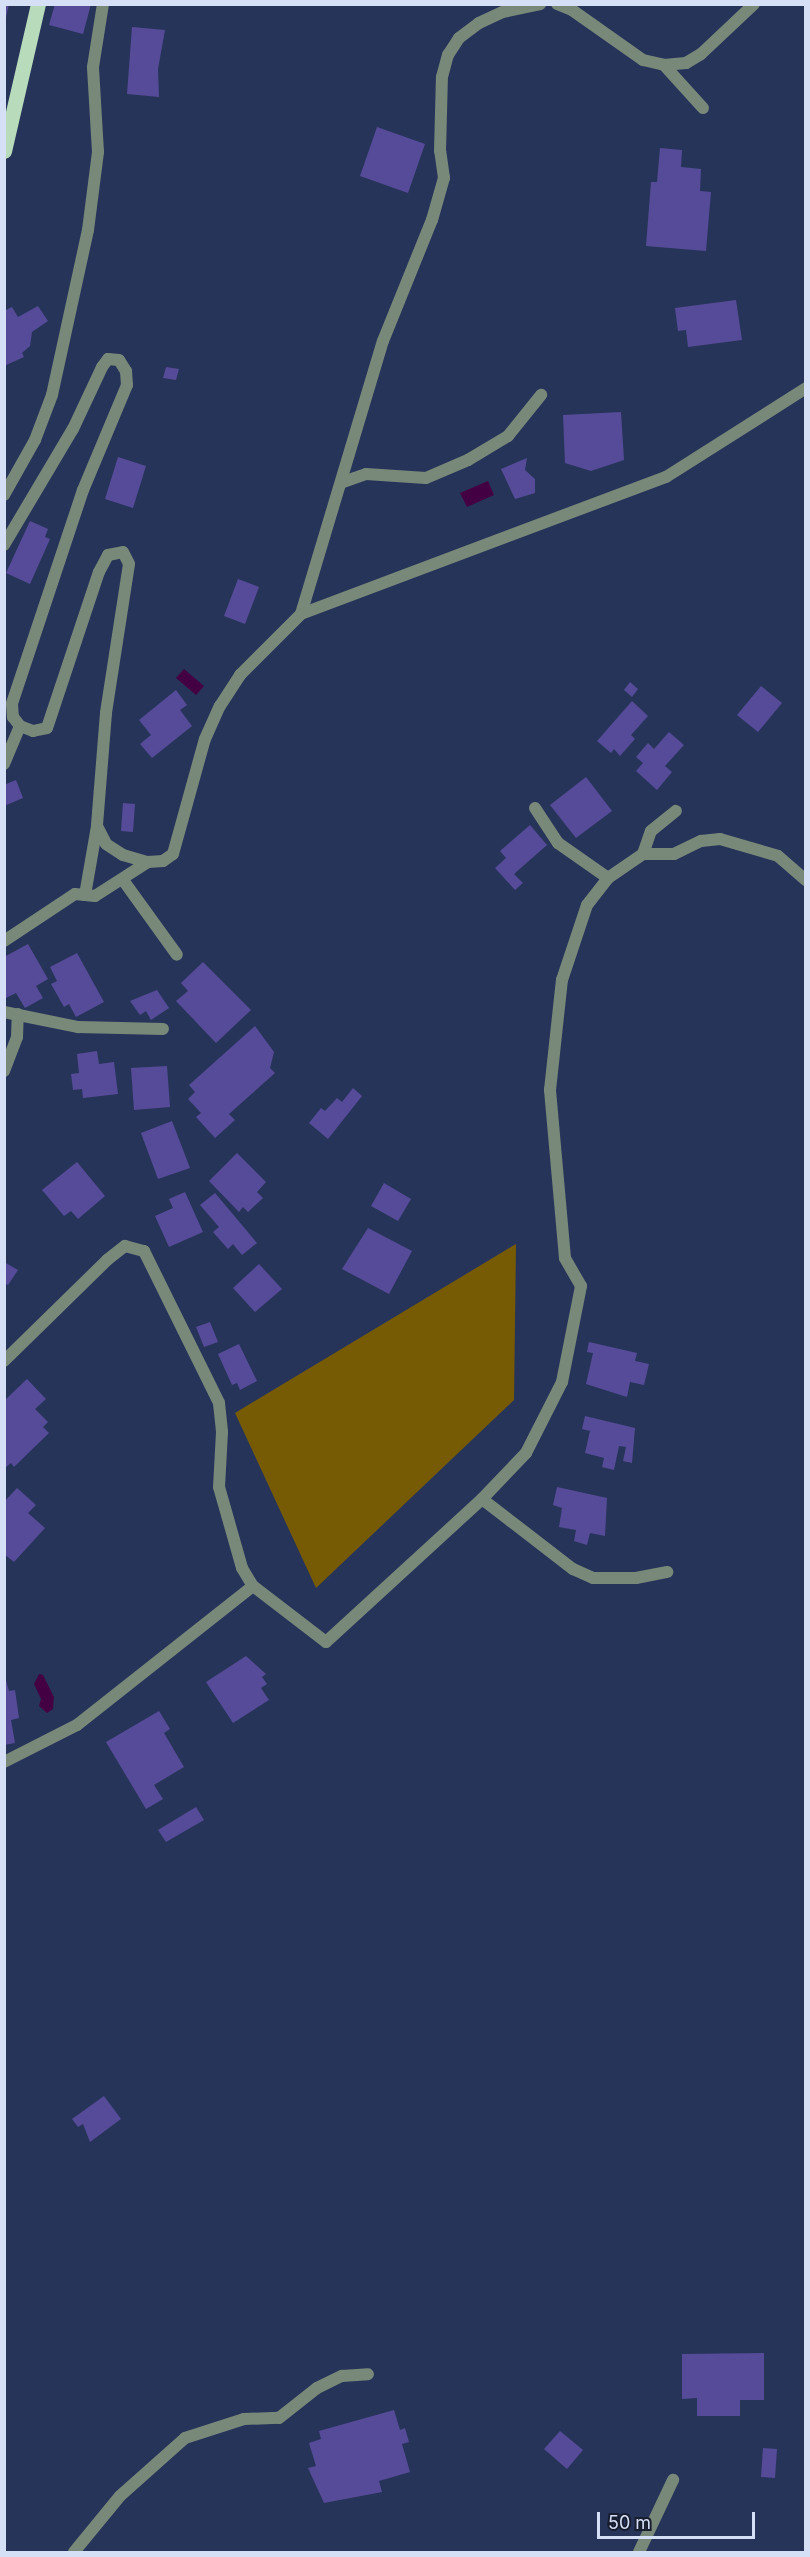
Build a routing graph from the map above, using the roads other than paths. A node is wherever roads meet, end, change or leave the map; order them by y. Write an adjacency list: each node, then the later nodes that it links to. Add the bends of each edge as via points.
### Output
1 (38, 4): 8 (main road)
2 (103, 4): 12 (street, via 93,66 98,152 88,230 52,395 35,440)
3 (540, 4): 11 (street, via 503,12 479,23 459,38 447,55 442,76 440,152 444,178 432,220 383,341)
4 (557, 4): 6 (street, via 572,10 643,60)
5 (754, 4): 6 (street, via 701,54 686,63)
6 (664, 65): 7 (street)
7 (703, 108)
8 (4, 151)
9 (806, 388): 14 (street, via 666,477)
10 (541, 395): 11 (street, via 508,436 468,460 426,478 366,474)
11 (343, 482): 14 (street)
12 (4, 495)
13 (4, 545): 15 (street, via 73,429 102,367 108,359 119,360 128,385 83,490 12,704 13,717)
14 (301, 614): 21 (street, via 240,675 220,706 205,739 173,854 163,861)
15 (20, 726): 16 (street); 19 (street, via 33,731 47,728 99,572 108,555 123,552 129,564 106,712)
16 (4, 764)
17 (535, 808): 22 (street, via 558,843)
18 (676, 811): 20 (street, via 651,831)
19 (98, 826): 21 (street, via 106,844); 25 (street)
20 (643, 854): 22 (street); 24 (street, via 674,854 711,840 739,842 778,856)
21 (148, 862): 23 (street)
22 (608, 878): 33 (street, via 587,905 562,980 550,1090 565,1258 581,1286 562,1382 526,1453)
23 (123, 880): 25 (street, via 95,896); 27 (street)
24 (806, 880)
25 (85, 895): 26 (street, via 75,894)
26 (4, 941)
27 (177, 955)
28 (4, 1012): 29 (street)
29 (18, 1014): 30 (street, via 78,1027); 31 (street, via 17,1037)
30 (163, 1029)
31 (4, 1071)
32 (4, 1361): 35 (street, via 107,1260 125,1246 144,1251 219,1403 223,1509 242,1568)
33 (482, 1499): 34 (street, via 573,1569 592,1578 636,1578); 35 (street, via 326,1642)
34 (667, 1572)
35 (253, 1586): 36 (street, via 77,1725)
36 (4, 1762)
37 (368, 2374): 39 (street, via 342,2376 317,2388 279,2418 244,2419 185,2439 120,2496)
38 (673, 2480): 40 (street)
39 (74, 2553)
40 (639, 2553)

